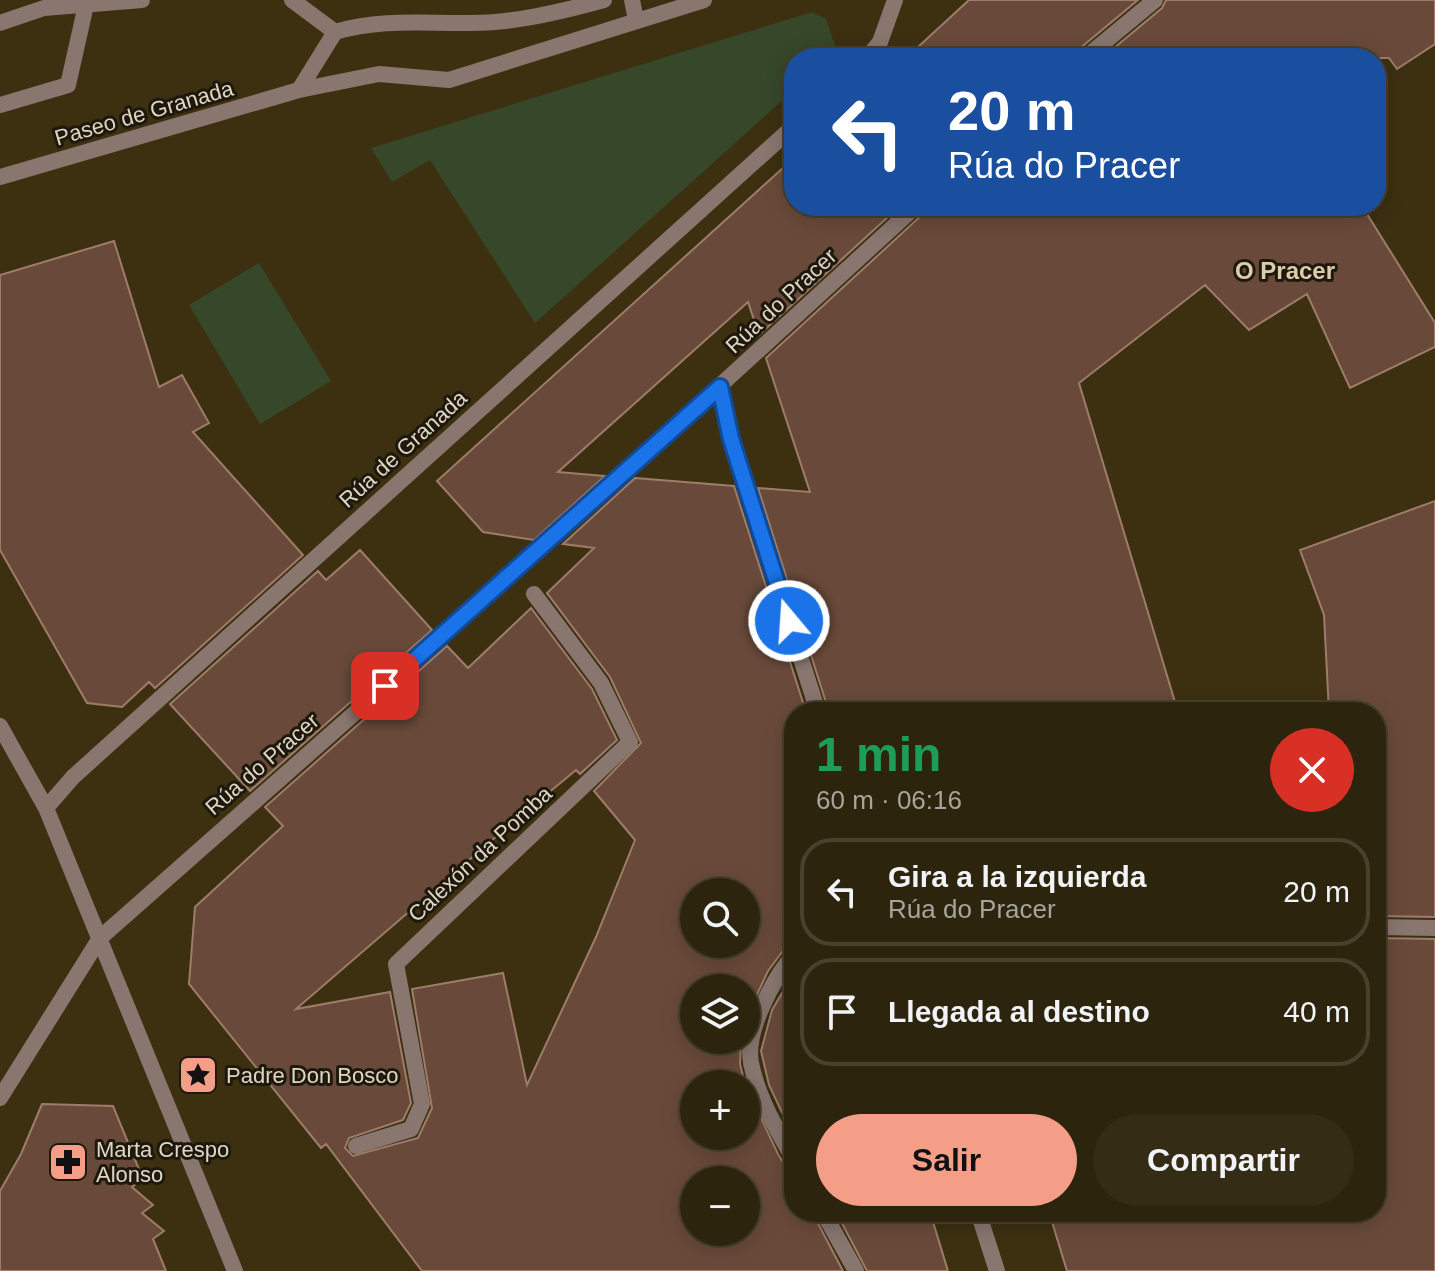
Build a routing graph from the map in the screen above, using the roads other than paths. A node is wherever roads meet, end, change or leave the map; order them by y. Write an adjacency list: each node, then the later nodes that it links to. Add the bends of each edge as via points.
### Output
1 (142, 0): 8 (street)
2 (292, 0): 11 (street)
3 (604, 0): 11 (street, via 493,22 365,23)
4 (632, 0): 9 (street)
5 (704, 0): 9 (street, Paseo de Granada)
6 (895, 0): 12 (street)
7 (1155, 0): 13 (street)
8 (86, 5): 10 (street, via 44,8); 15 (street, via 68,85)
9 (636, 20): 14 (street, Paseo de Granada, via 449,80 379,74)
10 (0, 23)
11 (335, 32): 14 (street)
12 (875, 48)
13 (1097, 48)
14 (299, 90): 17 (street, Paseo de Granada)
15 (0, 105)
16 (784, 135): 23 (street, Rúa de Granada, via 73,777)
17 (0, 177)
18 (905, 216): 19 (street, Rúa do Pracer)
19 (720, 387): 21 (street, via 731,439); 26 (street, Rúa do Pracer)
20 (534, 594): 30 (street, Calexón da Pomba, via 601,683 630,742 396,964 422,1104 411,1129)
21 (815, 702)
22 (0, 726): 23 (street)
23 (46, 808): 26 (street)
24 (1386, 927): 25 (street)
25 (1435, 928)
26 (100, 938): 28 (street, Rúa do Pracer); 33 (street)
27 (784, 966): 29 (street, via 759,1012 750,1061)
28 (0, 1098)
29 (784, 1142)
30 (356, 1146)
31 (829, 1222): 34 (street)
32 (981, 1222): 35 (street)
33 (235, 1271)
34 (856, 1271)
35 (997, 1271)

